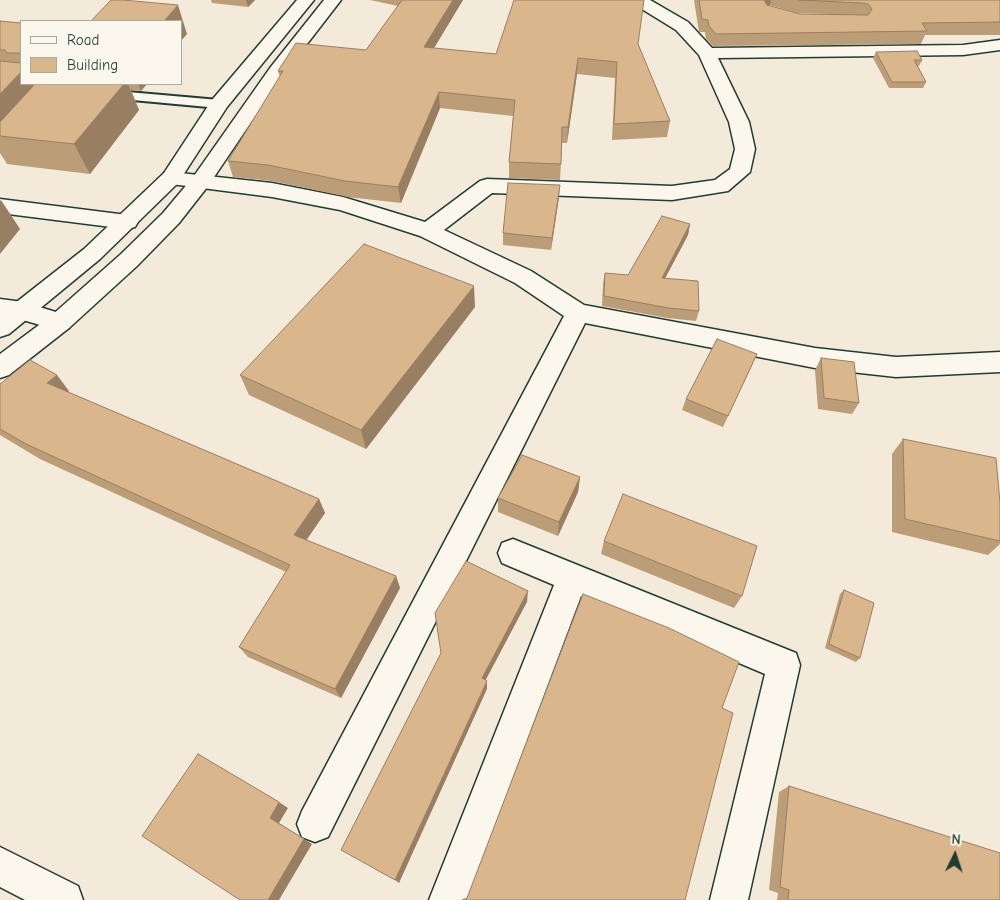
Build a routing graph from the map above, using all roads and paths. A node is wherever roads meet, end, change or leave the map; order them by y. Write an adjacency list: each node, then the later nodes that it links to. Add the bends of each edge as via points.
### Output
1 (306, 0): 7 (street)
2 (334, 0): 9 (street, via 276,72)
3 (638, 0): 5 (street, via 682,26)
4 (1000, 45): 5 (street, via 963,50 867,45)
5 (708, 53): 12 (street, via 739,122 746,149 740,172 721,186 672,193 487,186)
6 (88, 92): 7 (lane)
7 (219, 104): 8 (street)
8 (171, 178): 9 (street); 11 (street)
9 (201, 182): 12 (street, via 272,190 343,204); 15 (street, via 129,260)
10 (0, 206): 11 (street)
11 (127, 222): 13 (street, via 92,254)
12 (428, 231): 14 (street, via 523,277)
13 (11, 309): 15 (street); 16 (street)
14 (578, 313): 17 (street, via 815,358 896,367); 21 (street)
15 (60, 322): 18 (street)
16 (0, 328)
17 (1000, 362)
18 (0, 368)
19 (513, 553): 20 (street)
20 (572, 578): 24 (street); 25 (street, via 784,665)
21 (315, 824)
22 (0, 866): 23 (street)
23 (64, 900)
24 (448, 900)
25 (729, 900)

